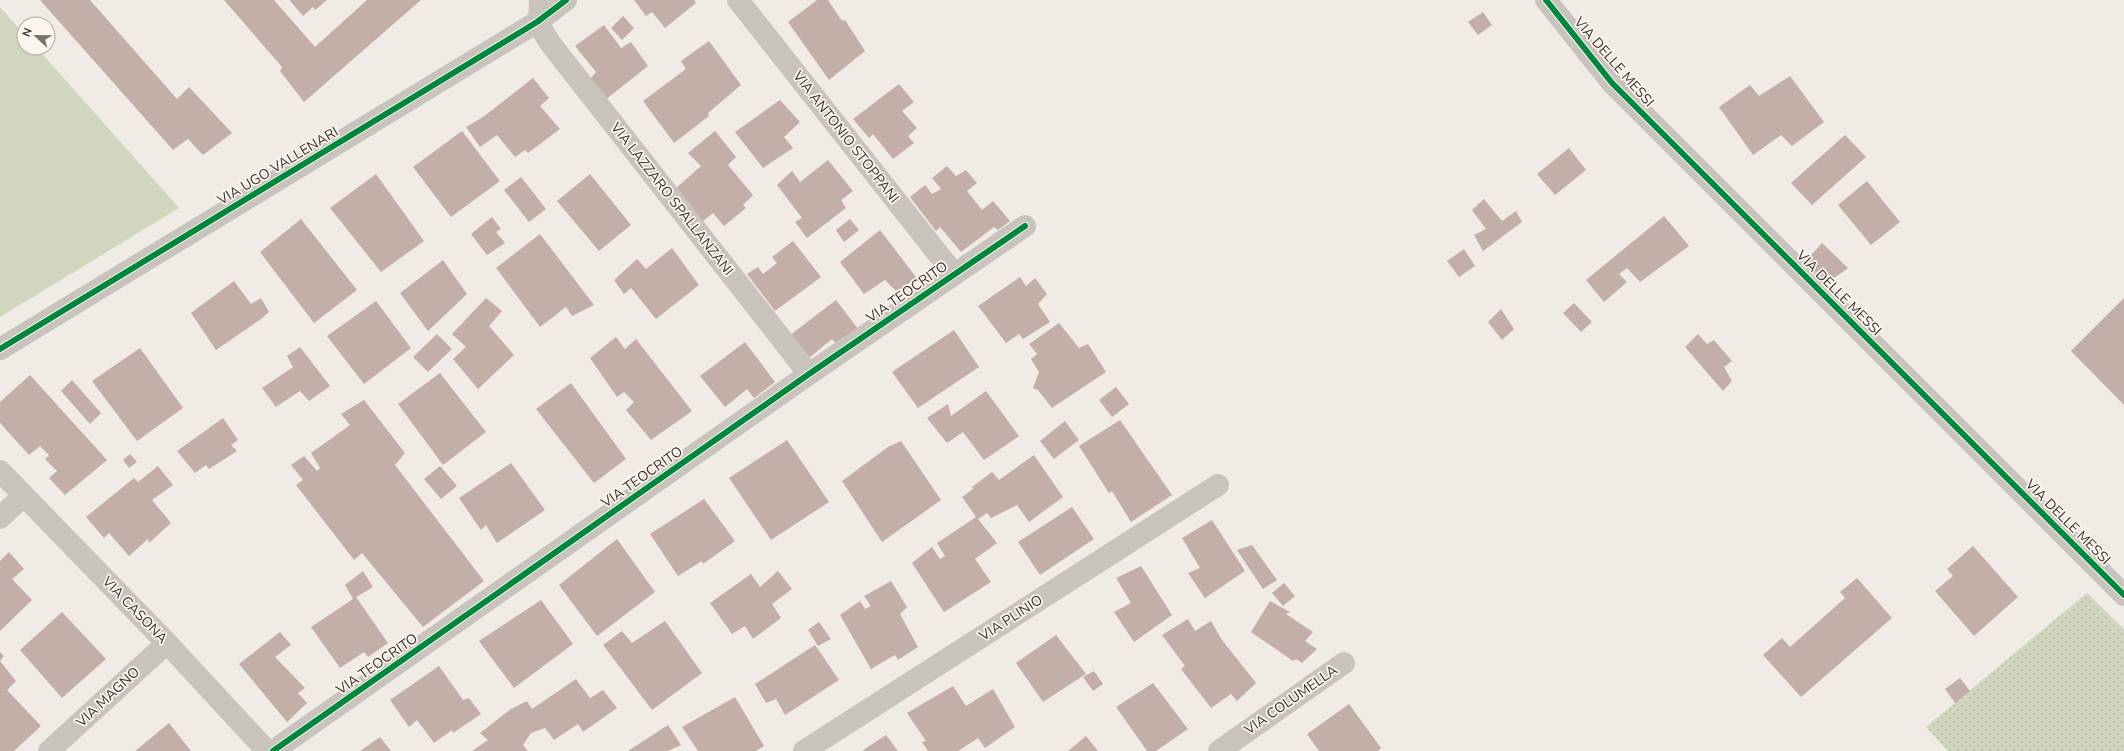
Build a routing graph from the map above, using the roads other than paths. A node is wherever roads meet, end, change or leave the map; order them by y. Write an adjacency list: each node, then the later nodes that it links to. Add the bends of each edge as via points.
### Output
1 (538, 0): 5 (lane)
2 (566, 0): 5 (street, VIA UGO VALLENARI)
3 (738, 0): 7 (street, VIA ANTONIO STOPPANI)
4 (1546, 0): 14 (street, VIA DELLE MESSI, via 1612,83)
5 (537, 22): 8 (street, VIA UGO VALLENARI); 9 (street, VIA LAZZARO SPALLANZANI, via 550,43)
6 (1026, 226): 7 (street, VIA TEOCRITO)
7 (954, 274): 9 (street, VIA TEOCRITO)
8 (0, 349)
9 (809, 374): 19 (street, VIA TEOCRITO)
10 (0, 471): 12 (street, VIA CASONA)
11 (1218, 485): 20 (street, VIA PLINIO)
12 (23, 496): 13 (street); 15 (street, VIA CASONA)
13 (0, 518)
14 (2124, 595)
15 (167, 643): 17 (street, VIA MAGNO); 18 (street, VIA CASONA)
16 (1344, 663): 21 (street, VIA COLUMELLA)
17 (49, 751)
18 (267, 751)
19 (274, 751)
20 (804, 751)
21 (1219, 751)

